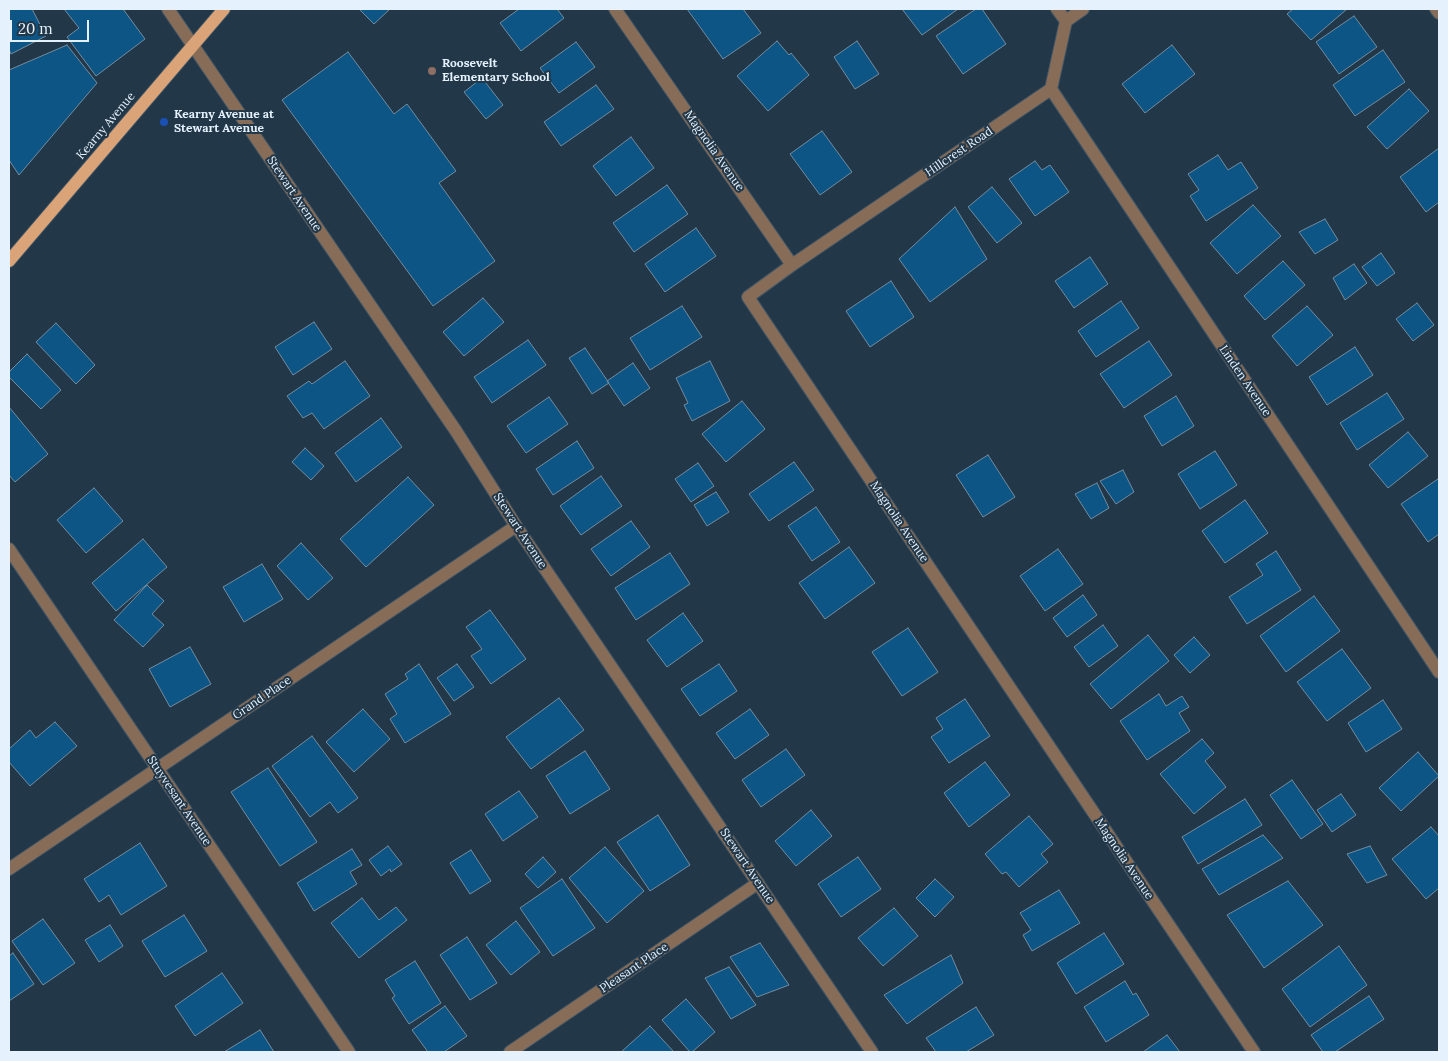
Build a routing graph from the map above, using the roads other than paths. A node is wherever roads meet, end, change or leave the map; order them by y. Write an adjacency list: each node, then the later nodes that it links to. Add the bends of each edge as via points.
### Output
1 (168, 9): 9 (street, Stewart Avenue)
2 (224, 9): 9 (main road, Kearny Avenue)
3 (616, 9): 12 (street, Magnolia Avenue)
4 (1057, 9): 8 (street)
5 (1083, 9): 8 (street)
6 (1436, 9): 7 (street)
7 (1439, 14)
8 (1066, 21): 10 (street)
9 (192, 46): 11 (main road, Kearny Avenue); 13 (street, Stewart Avenue, via 456,431)
10 (1051, 89): 12 (street, Hillcrest Road); 15 (street, Linden Avenue)
11 (9, 261)
12 (792, 265): 22 (street, Magnolia Avenue, via 748,297)
13 (516, 526): 16 (street, Grand Place); 18 (street, Stewart Avenue)
14 (9, 549): 16 (street, Stuyvesant Avenue)
15 (1439, 672)
16 (157, 769): 17 (street, Grand Place); 19 (street, Stuyvesant Avenue)
17 (9, 869)
18 (758, 883): 20 (street, Pleasant Place); 21 (street, Stewart Avenue)
19 (349, 1052)
20 (510, 1052)
21 (872, 1052)
22 (1254, 1052)

